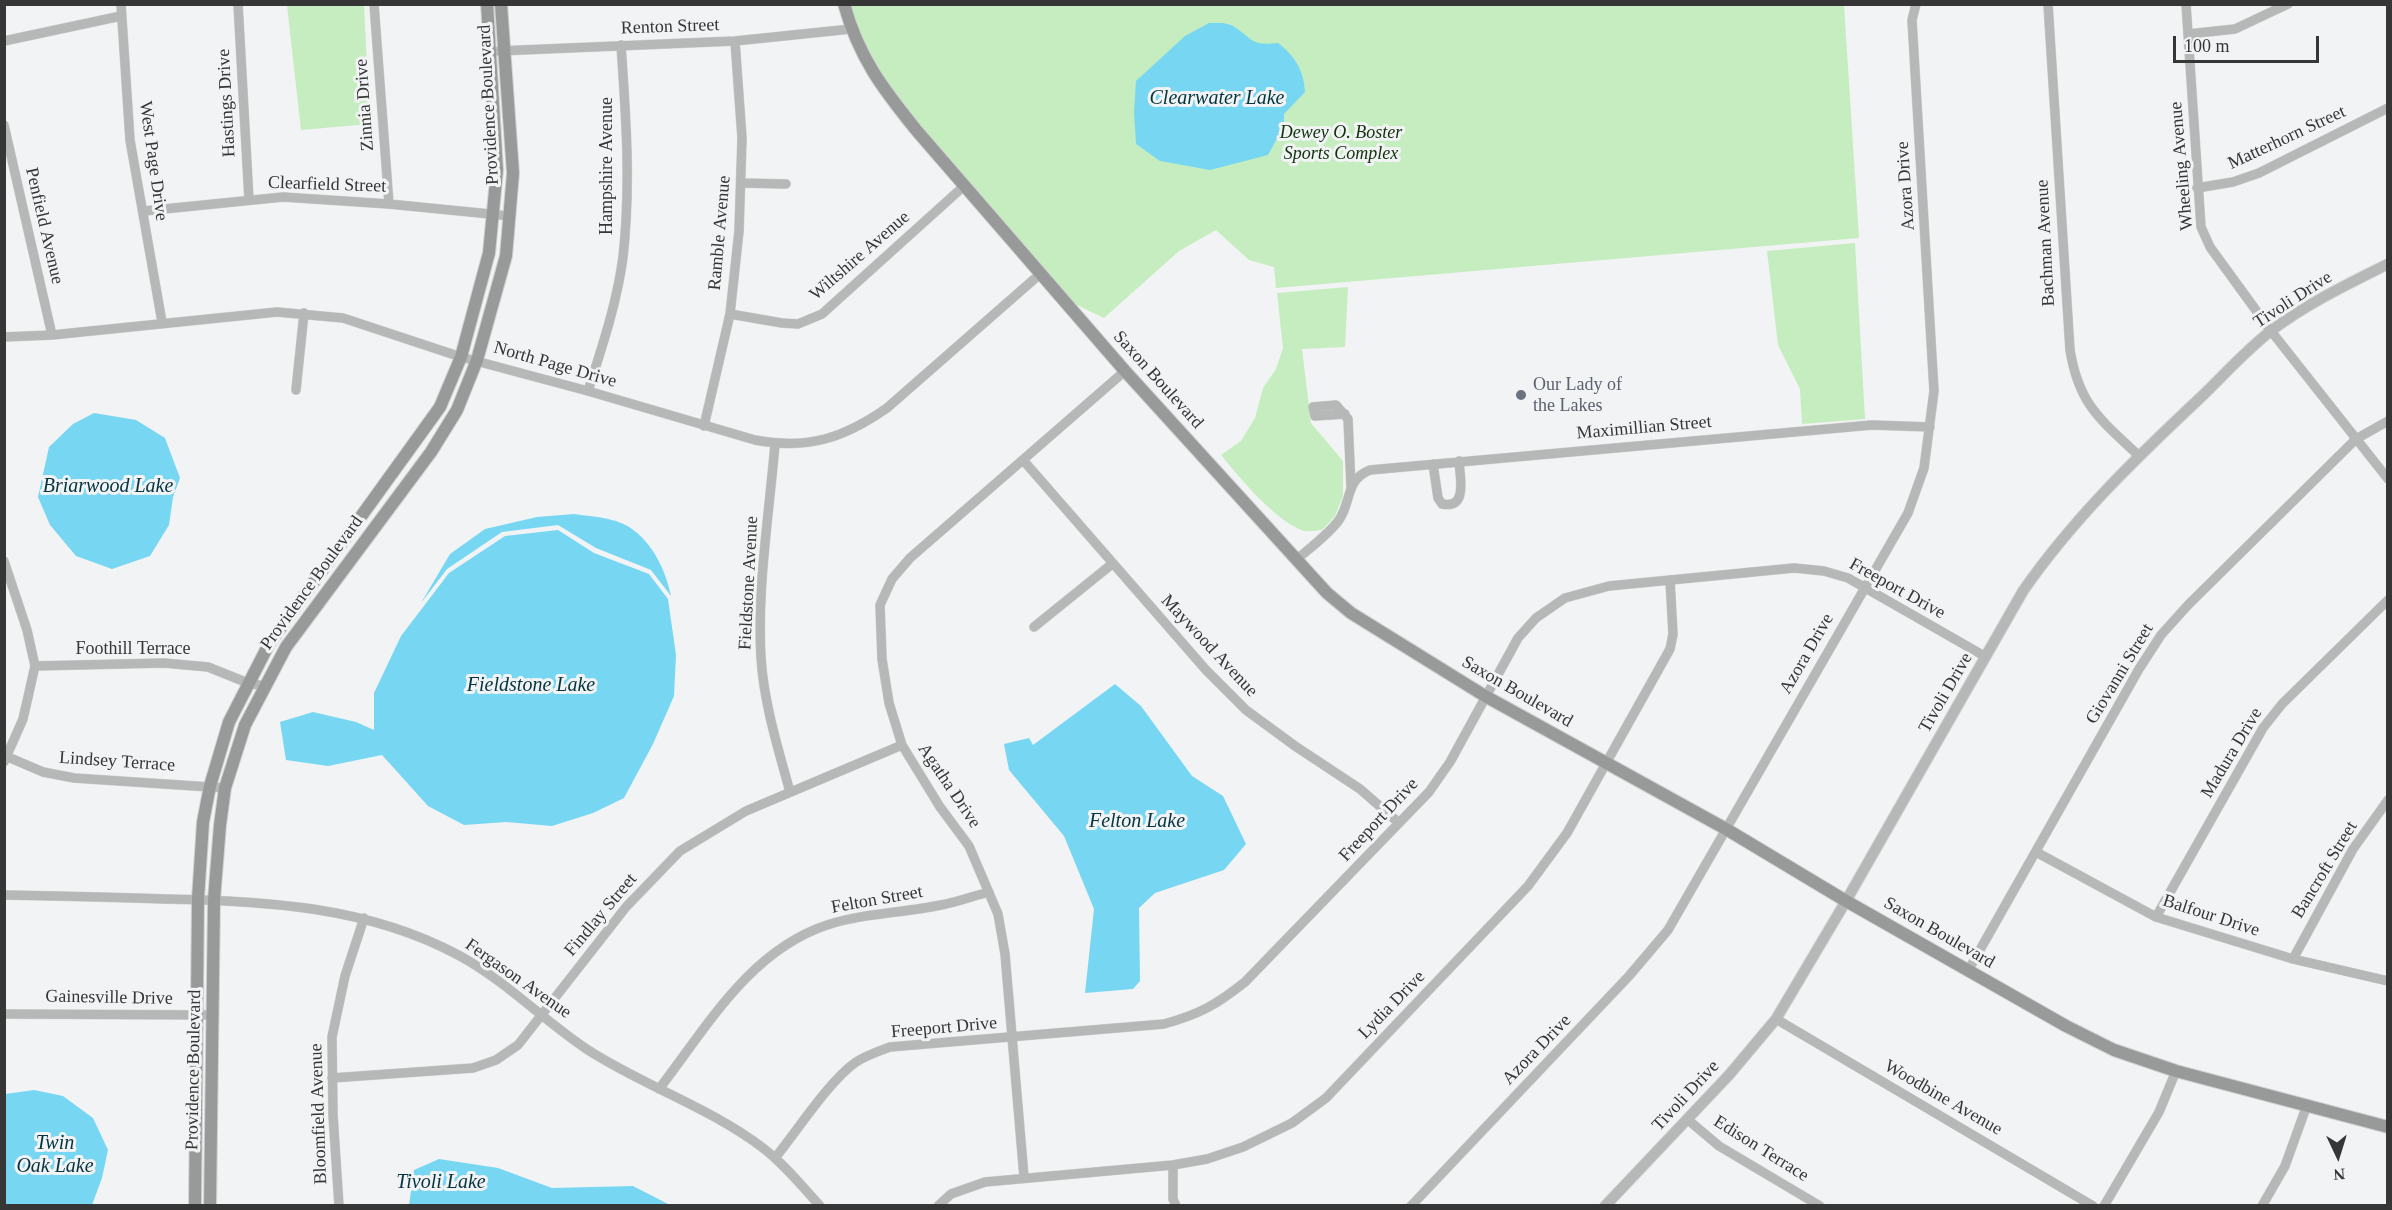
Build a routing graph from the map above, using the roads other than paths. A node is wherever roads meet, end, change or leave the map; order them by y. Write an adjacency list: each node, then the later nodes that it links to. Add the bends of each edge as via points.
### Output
1 (121, 4): 11 (street, West Page Drive)
2 (238, 4): 25 (street, Hastings Drive)
3 (374, 4): 26 (street, Zinnia Drive)
4 (487, 4): 18 (main road, Providence Boulevard)
5 (501, 4): 17 (main road, Providence Boulevard)
6 (844, 4): 12 (main road, Saxon Boulevard)
7 (1916, 4): 46 (street, Azora Drive, via 1912,20 1933,355)
8 (2048, 4): 49 (street, Bachman Avenue, via 2073,372 2080,392 2099,418)
9 (2186, 4): 13 (street, Wheeling Avenue)
10 (2288, 4): 13 (street, via 2235,29)
11 (121, 16): 14 (street); 27 (street, West Page Drive, via 130,140)
12 (851, 29): 15 (street, Renton Street); 23 (main road, Saxon Boulevard, via 864,60 885,91)
13 (2188, 34): 24 (street, Wheeling Avenue)
14 (4, 40)
15 (735, 41): 16 (street, Renton Street); 21 (street, Ramble Avenue, via 741,96)
16 (621, 45): 17 (street, Renton Street); 42 (street, Hampshire Avenue, via 628,171 622,259 612,314)
17 (504, 51): 18 (street, Renton Street); 29 (main road, Providence Boulevard, via 513,173)
18 (490, 52): 28 (main road, Providence Boulevard, via 497,170)
19 (2388, 108): 24 (street, Matterhorn Street, via 2259,173 2233,183)
20 (4, 125): 36 (street, Penfield Avenue)
21 (742, 183): 22 (street); 33 (street, Ramble Avenue)
22 (786, 184)
23 (964, 186): 31 (main road, Saxon Boulevard); 33 (street, Wiltshire Avenue, via 822,314 798,324)
24 (2197, 188): 35 (street, Wheeling Avenue, via 2201,227 2210,247)
25 (249, 200): 26 (street, Clearfield Street, via 284,197); 27 (street, Clearfield Street)
26 (389, 204): 28 (street, Clearfield Street)
27 (144, 211): 34 (street, West Page Drive)
28 (493, 214): 29 (street, Clearfield Street); 38 (main road, Providence Boulevard, via 489,254)
29 (510, 216): 39 (main road, Providence Boulevard, via 506,256)
30 (2388, 264): 35 (street, Tivoli Drive, via 2320,298)
31 (1040, 274): 40 (main road, Saxon Boulevard); 48 (street, North Page Drive, via 863,425 814,443)
32 (304, 313): 34 (street, North Page Drive); 38 (street, North Page Drive, via 343,318); 41 (street)
33 (730, 314): 45 (street, Ramble Avenue)
34 (162, 322): 36 (street, North Page Drive)
35 (2271, 331): 47 (street, Wheeling Avenue); 49 (street, Tivoli Drive)
36 (52, 335): 37 (street, North Page Drive)
37 (4, 337)
38 (461, 357): 39 (street, North Page Drive); 64 (main road, Providence Boulevard, via 440,407 270,644)
39 (477, 360): 42 (street, North Page Drive); 65 (main road, Providence Boulevard, via 457,410 431,452 286,647)
40 (1125, 371): 50 (street, Agatha Drive); 55 (main road, Saxon Boulevard)
41 (296, 390)
42 (588, 391): 45 (street, North Page Drive)
43 (1345, 414): 54 (street)
44 (2388, 421): 47 (street, Giovanni Street)
45 (704, 426): 48 (street, North Page Drive)
46 (1930, 427): 51 (street, Maximillian Street, via 1872,425); 59 (street, Azora Drive, via 1924,468 1908,513)
47 (2356, 439): 53 (street, Wheeling Avenue); 76 (street, Giovanni Street, via 2161,635)
48 (775, 444): 72 (street, Fieldstone Avenue, via 761,606 761,658 766,704)
49 (2139, 456): 62 (street, Tivoli Drive, via 2049,554)
50 (1023, 460): 57 (street, Maywood Avenue); 67 (street, Agatha Drive, via 910,558 892,579 880,605 882,659)
51 (1459, 462): 52 (street, Maximillian Street); 52 (street, via 1460,497 1452,505 1442,504 1438,498)
52 (1433, 464): 54 (street, Maximillian Street, via 1370,470 1362,473)
53 (2388, 479)
54 (1351, 487): 55 (street, via 1339,519)
55 (1296, 560): 66 (main road, Saxon Boulevard, via 1351,613)
56 (4, 561): 63 (street)
57 (1112, 564): 61 (street); 74 (street, Maywood Avenue, via 1246,710 1360,789)
58 (1670, 580): 59 (street, Freeport Drive, via 1794,568 1848,578); 66 (street, Freeport Drive, via 1609,586 1565,598 1536,618 1518,638); 69 (street, Lydia Drive, via 1670,649)
59 (1863, 589): 62 (street, Freeport Drive); 75 (street, Azora Drive)
60 (2388, 600): 82 (street, Madura Drive, via 2282,704 2263,728)
61 (1034, 627)
62 (1986, 657): 81 (street, Tivoli Drive)
63 (35, 666): 64 (street, Foothill Terrace, via 164,663 208,667); 68 (street, via 23,719)
64 (248, 683): 65 (street, Foothill Terrace); 70 (main road, Providence Boulevard, via 229,722)
65 (264, 686): 71 (main road, Providence Boulevard, via 245,725)
66 (1485, 696): 69 (main road, Saxon Boulevard); 74 (street, Freeport Drive, via 1450,762 1429,792)
67 (902, 746): 72 (street, Findlay Street); 77 (street, Agatha Drive, via 969,846)
68 (6, 760): 70 (street, Lindsey Terrace, via 74,778)
69 (1606, 763): 75 (main road, Saxon Boulevard); 100 (street, Lydia Drive, via 1567,833 1528,885 1326,1098 1292,1123 1243,1147)
70 (210, 786): 71 (street, Lindsey Terrace); 79 (main road, Providence Boulevard, via 203,822)
71 (225, 788): 80 (main road, Providence Boulevard)
72 (790, 792): 89 (street, Findlay Street, via 746,812 680,851 626,908)
73 (2388, 800): 84 (street, Bancroft Street, via 2353,849)
74 (1399, 823): 92 (street, Freeport Drive, via 1245,982 1218,1004 1164,1024)
75 (1726, 829): 81 (main road, Saxon Boulevard); 102 (street, Azora Drive, via 1668,930)
76 (2036, 852): 82 (street, Balfour Drive); 85 (street, Giovanni Street)
77 (989, 892): 92 (street, Agatha Drive, via 998,914 1005,954); 95 (street, Felton Street, via 827,925 790,941 745,976)
78 (4, 895): 79 (street, Fergason Avenue)
79 (198, 899): 80 (street, Fergason Avenue); 90 (main road, Providence Boulevard)
80 (214, 900): 83 (street, Fergason Avenue, via 284,904); 88 (main road, Providence Boulevard)
81 (1846, 901): 85 (main road, Saxon Boulevard); 91 (street, Tivoli Drive)
82 (2156, 917): 84 (street, Balfour Drive)
83 (364, 918): 89 (street, Fergason Avenue, via 461,956); 94 (street, Bloomfield Avenue, via 345,975 332,1037)
84 (2294, 959): 86 (street, Balfour Drive)
85 (1968, 971): 93 (main road, Saxon Boulevard, via 2114,1050)
86 (2388, 981)
87 (4, 1014): 90 (street, Gainesville Drive)
88 (213, 1015): 90 (street, Gainesville Drive); 104 (main road, Providence Boulevard)
89 (541, 1015): 94 (street, Findlay Street, via 518,1045 496,1060 472,1068); 95 (street, Fergason Avenue, via 588,1050)
90 (198, 1016): 103 (main road, Providence Boulevard)
91 (1776, 1019): 97 (street, Tivoli Drive); 111 (street, Woodbine Avenue)
92 (1011, 1039): 99 (street, Freeport Drive, via 890,1047 871,1054 836,1080); 101 (street, Agatha Drive)
93 (2176, 1071): 96 (main road, Saxon Boulevard); 112 (street, via 2158,1112)
94 (332, 1078): 105 (street, Bloomfield Avenue)
95 (659, 1089): 99 (street, Fergason Avenue, via 712,1115)
96 (2307, 1105): 98 (main road, Saxon Boulevard); 113 (street, via 2285,1166)
97 (1687, 1119): 109 (street, Tivoli Drive); 110 (street, Edison Terrace, via 1719,1146)
98 (2388, 1127)
99 (775, 1158): 106 (street, Fergason Avenue)
100 (1173, 1165): 101 (street, Lydia Drive); 108 (street)
101 (1024, 1177): 107 (street, Lydia Drive, via 968,1186)
102 (1413, 1205)
103 (195, 1206)
104 (210, 1206)
105 (339, 1206)
106 (820, 1206)
107 (938, 1206)
108 (1176, 1206)
109 (1605, 1206)
110 (1820, 1206)
111 (2093, 1206)
112 (2104, 1206)
113 (2262, 1206)

